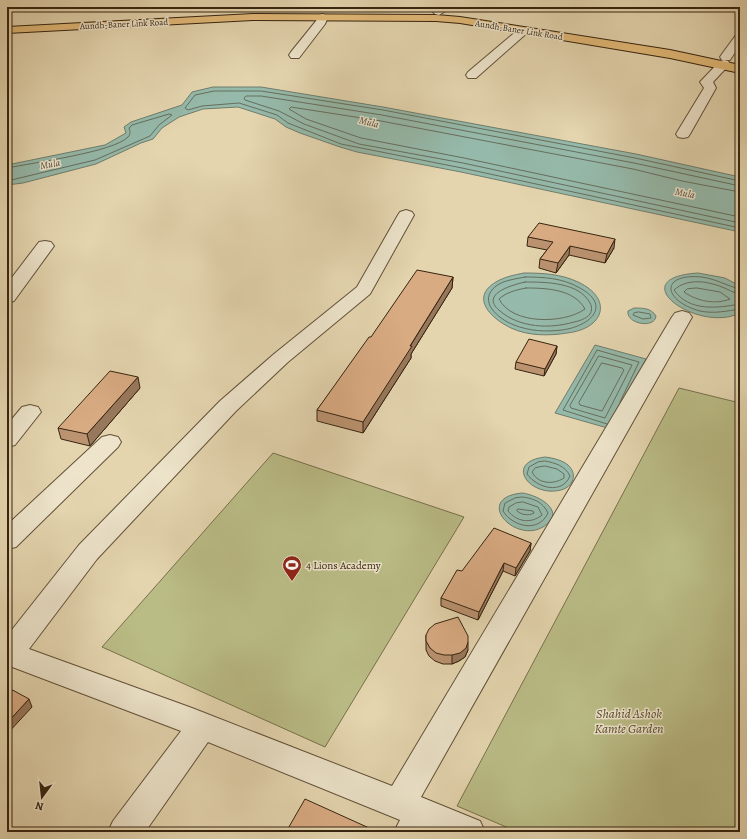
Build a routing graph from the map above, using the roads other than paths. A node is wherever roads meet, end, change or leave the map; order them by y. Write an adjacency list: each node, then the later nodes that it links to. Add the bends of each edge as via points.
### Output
1 (436, 12): 2 (main road, Aundh-Baner Link Road); 4 (main road, Aundh-Baner Link Road, via 253,10); 6 (main road, Aundh-Baner Link Road, via 460,20); 9 (main road, Aundh-Baner Link Road, via 498,19)
2 (323, 17): 4 (main road, Aundh-Baner Link Road, via 253,17); 8 (street)
3 (7, 24): 4 (main road, Aundh-Baner Link Road)
4 (29, 26): 5 (main road, Aundh-Baner Link Road)
5 (7, 30)
6 (523, 31): 9 (main road, Aundh-Baner Link Road); 12 (street)
7 (740, 37): 9 (street)
8 (296, 55)
9 (725, 60): 10 (main road, Aundh-Baner Link Road); 11 (main road, Aundh-Baner Link Road); 13 (street, via 706,82 710,88)
10 (740, 60)
11 (740, 69)
12 (472, 75)
13 (683, 134)
14 (406, 215): 22 (street, via 364,290 281,358 228,406 88,552)
15 (45, 246): 16 (street)
16 (7, 297)
17 (682, 317): 24 (street)
18 (30, 412): 19 (street)
19 (7, 440)
20 (110, 442): 21 (street)
21 (7, 540)
22 (8, 653): 23 (street)
23 (202, 726): 24 (street); 25 (street)
24 (410, 816): 26 (street)
25 (125, 832)
26 (468, 832)

